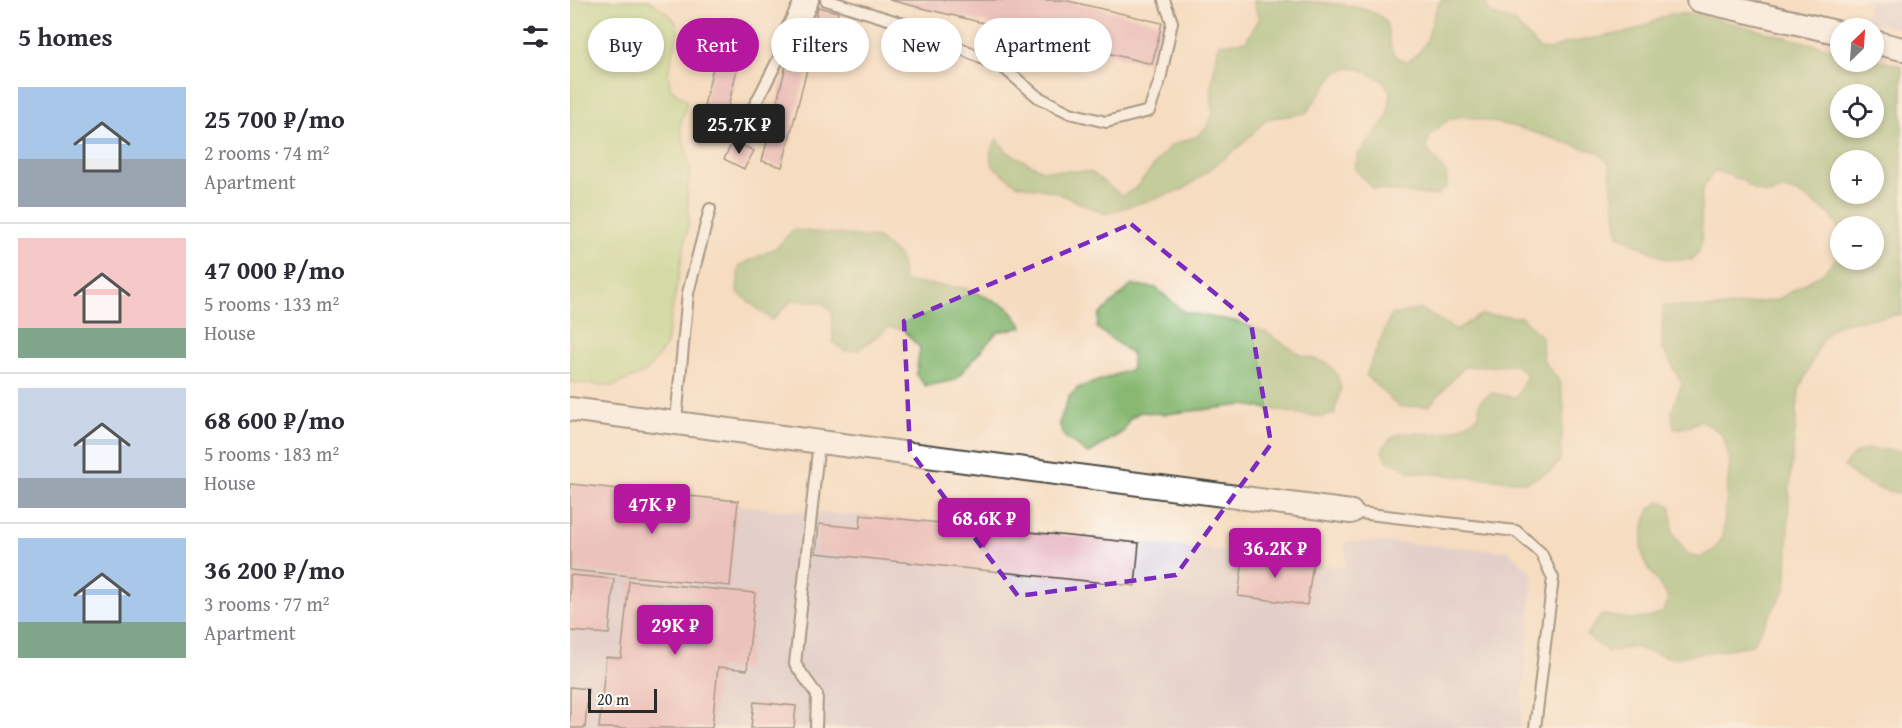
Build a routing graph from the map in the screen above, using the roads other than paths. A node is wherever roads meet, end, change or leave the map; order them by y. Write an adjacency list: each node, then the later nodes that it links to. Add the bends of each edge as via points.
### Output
1 (807, 0): 5 (street)
2 (826, 0): 3 (lane, via 917,28 1005,69 1038,97 1059,108 1106,122 1149,111 1172,22)
3 (1164, 0)
4 (1698, 0): 6 (street)
5 (798, 18)
6 (1830, 31)
7 (1884, 44): 8 (street)
8 (1902, 49)
9 (772, 72): 10 (lane)
10 (742, 130)
11 (710, 209): 13 (lane, via 688,293)
12 (570, 409): 13 (street)
13 (676, 421): 14 (street)
14 (819, 440): 15 (street); 16 (lane, via 795,664 817,695)
15 (1351, 512): 17 (lane, via 1516,531 1541,553 1553,578)
16 (816, 728)
17 (1535, 728)

